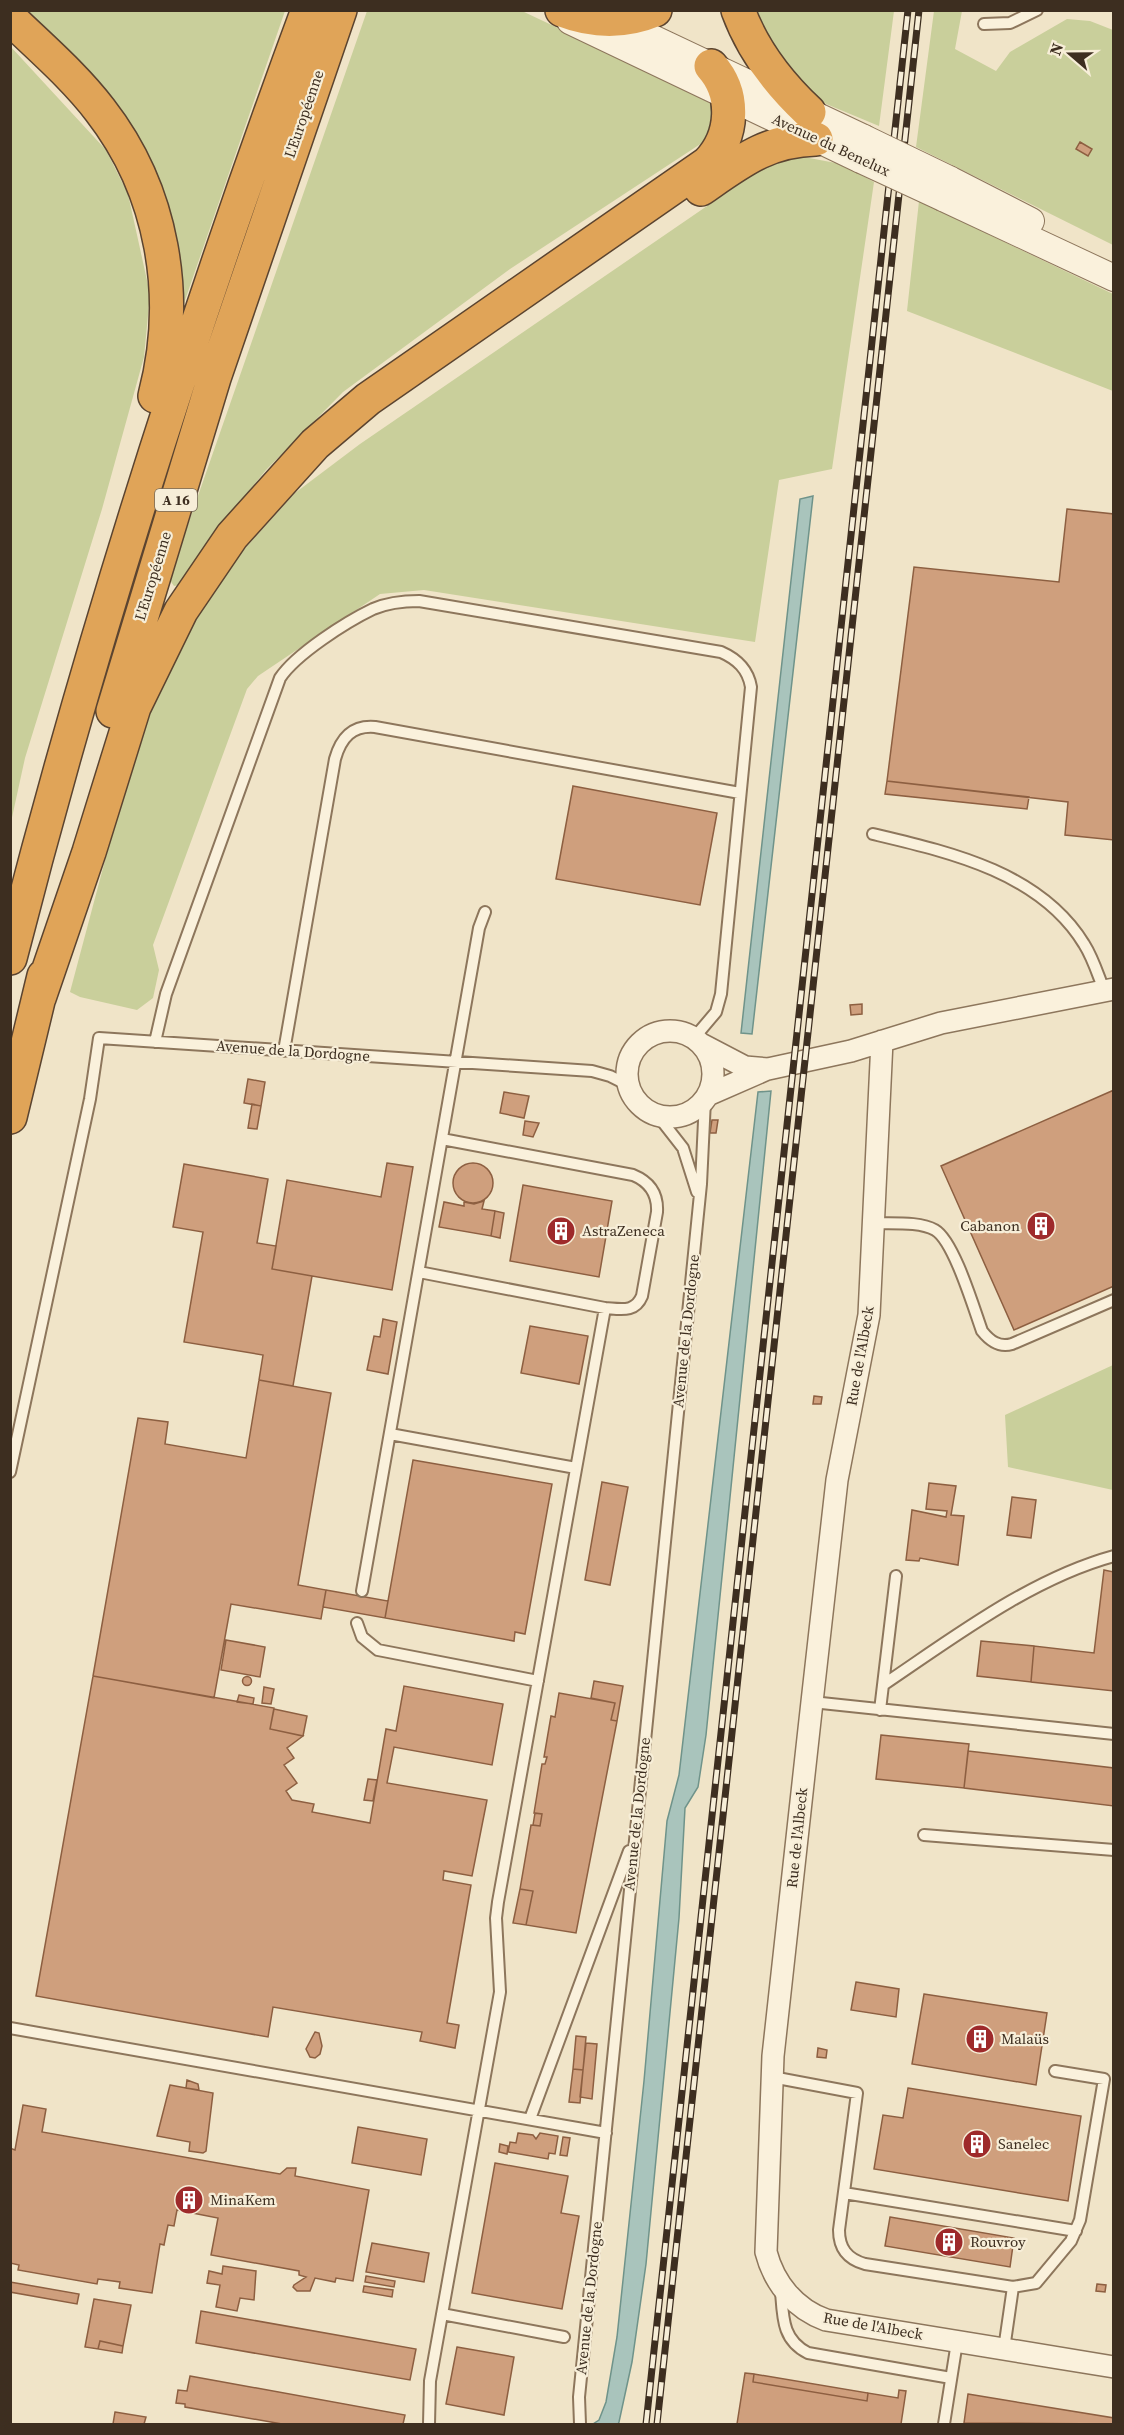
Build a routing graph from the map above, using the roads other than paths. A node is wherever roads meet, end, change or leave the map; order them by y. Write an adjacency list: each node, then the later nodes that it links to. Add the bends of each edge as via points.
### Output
1 (308, 10): 19 (highway, L'Européenne / A 16, via 169,412)
2 (340, 10): 24 (highway, L'Européenne / A 16, via 178,492 99,761)
3 (548, 10): 12 (street, Avenue du Benelux)
4 (562, 10): 8 (highway, via 583,17)
5 (655, 10): 8 (highway)
6 (738, 10): 13 (highway, via 769,70)
7 (1037, 10): 10 (lane, via 1010,22)
8 (604, 15): 11 (street, Avenue du Benelux)
9 (10, 18): 19 (highway, via 88,95 134,162 156,222 167,301 159,383 123,508)
10 (984, 24)
11 (711, 66): 12 (highway); 13 (street, Avenue du Benelux)
12 (728, 97): 13 (street, Avenue du Benelux); 17 (highway, via 726,135 714,158 702,169 368,399 328,432)
13 (813, 125): 14 (street, Avenue du Benelux, bridge); 17 (highway, via 740,162 336,438)
14 (946, 189): 15 (street, Avenue du Benelux); 16 (street, Avenue du Benelux)
15 (1113, 264)
16 (1113, 278)
17 (274, 487): 24 (highway, via 204,573 149,673 125,732)
18 (740, 793): 25 (lane, via 719,1004); 27 (lane, via 751,687 746,672 729,656 431,602 407,601 374,609 301,655 274,688 166,994); 28 (lane, via 375,727 352,731 343,740 335,759)
19 (49, 813): 22 (highway, L'Européenne / A 16)
20 (873, 834): 23 (lane, via 967,859 1029,890 1053,908 1084,944)
21 (485, 912): 29 (lane)
22 (10, 958)
23 (1109, 989): 26 (street, via 947,1022)
24 (39, 998): 34 (highway, L'Européenne / A 16)
25 (698, 1041): 30 (street, via 746,1067); 31 (street, via 671,1031 647,1037 631,1054); 32 (street, via 712,1065 713,1078)
26 (882, 1041): 30 (street); 37 (street, Rue de l'Albeck)
27 (155, 1042): 28 (lane, Avenue de la Dordogne); 43 (lane, Avenue de la Dordogne, via 99,1038 90,1100)
28 (284, 1051): 29 (lane, Avenue de la Dordogne)
29 (456, 1062): 31 (lane, Avenue de la Dordogne, via 592,1071); 35 (lane)
30 (768, 1069): 32 (street)
31 (628, 1085): 33 (street, via 639,1104)
32 (706, 1097): 33 (street, via 687,1114); 36 (lane, Avenue de la Dordogne)
33 (658, 1116): 36 (lane, Avenue de la Dordogne, via 689,1161)
34 (10, 1117)
35 (442, 1139): 38 (lane); 40 (lane, via 627,1173 648,1184 657,1206 642,1296 630,1309)
36 (698, 1204): 54 (lane, Avenue de la Dordogne)
37 (874, 1223): 39 (lane, via 923,1227 940,1234 982,1331 1000,1345 1012,1344); 50 (street, Rue de l'Albeck, via 869,1315 837,1480)
38 (419, 1272): 40 (lane); 41 (lane)
39 (1113, 1300)
40 (605, 1308): 42 (lane)
41 (390, 1434): 42 (lane); 46 (lane)
42 (576, 1468): 48 (lane)
43 (10, 1472)
44 (1113, 1556): 49 (lane, via 997,1610)
45 (896, 1576): 49 (lane)
46 (362, 1591)
47 (357, 1623): 48 (lane, via 362,1637 378,1650)
48 (538, 1681): 59 (lane, via 498,1902 500,1992)
49 (883, 1685): 51 (lane)
50 (812, 1702): 51 (lane); 58 (street, Rue de l'Albeck)
51 (880, 1710): 52 (lane)
52 (1113, 1734)
53 (924, 1835): 55 (lane)
54 (634, 1837): 60 (lane); 61 (lane, Avenue de la Dordogne)
55 (1113, 1850)
56 (10, 2028): 59 (lane)
57 (1055, 2071): 63 (lane, via 1104,2079)
58 (772, 2077): 62 (lane, via 857,2093); 64 (street, Rue de l'Albeck, via 765,2242 768,2262)
59 (480, 2110): 60 (lane); 66 (lane)
60 (530, 2119): 61 (lane)
61 (606, 2133): 73 (lane, Avenue de la Dordogne, via 579,2397)
62 (844, 2193): 63 (lane); 65 (lane, via 839,2238 852,2259)
63 (1076, 2231): 65 (lane, via 1036,2283)
64 (781, 2286): 68 (street, Rue de l'Albeck, via 801,2307 826,2320); 71 (lane, via 786,2332 799,2349 816,2356)
65 (1013, 2287): 69 (lane)
66 (442, 2314): 67 (lane); 72 (lane, via 428,2393)
67 (564, 2337)
68 (957, 2342): 69 (street, Rue de l'Albeck); 71 (lane)
69 (1004, 2349): 70 (street, Rue de l'Albeck)
70 (1113, 2367)
71 (951, 2378): 74 (lane)
72 (429, 2424)
73 (580, 2424)
74 (944, 2424)

